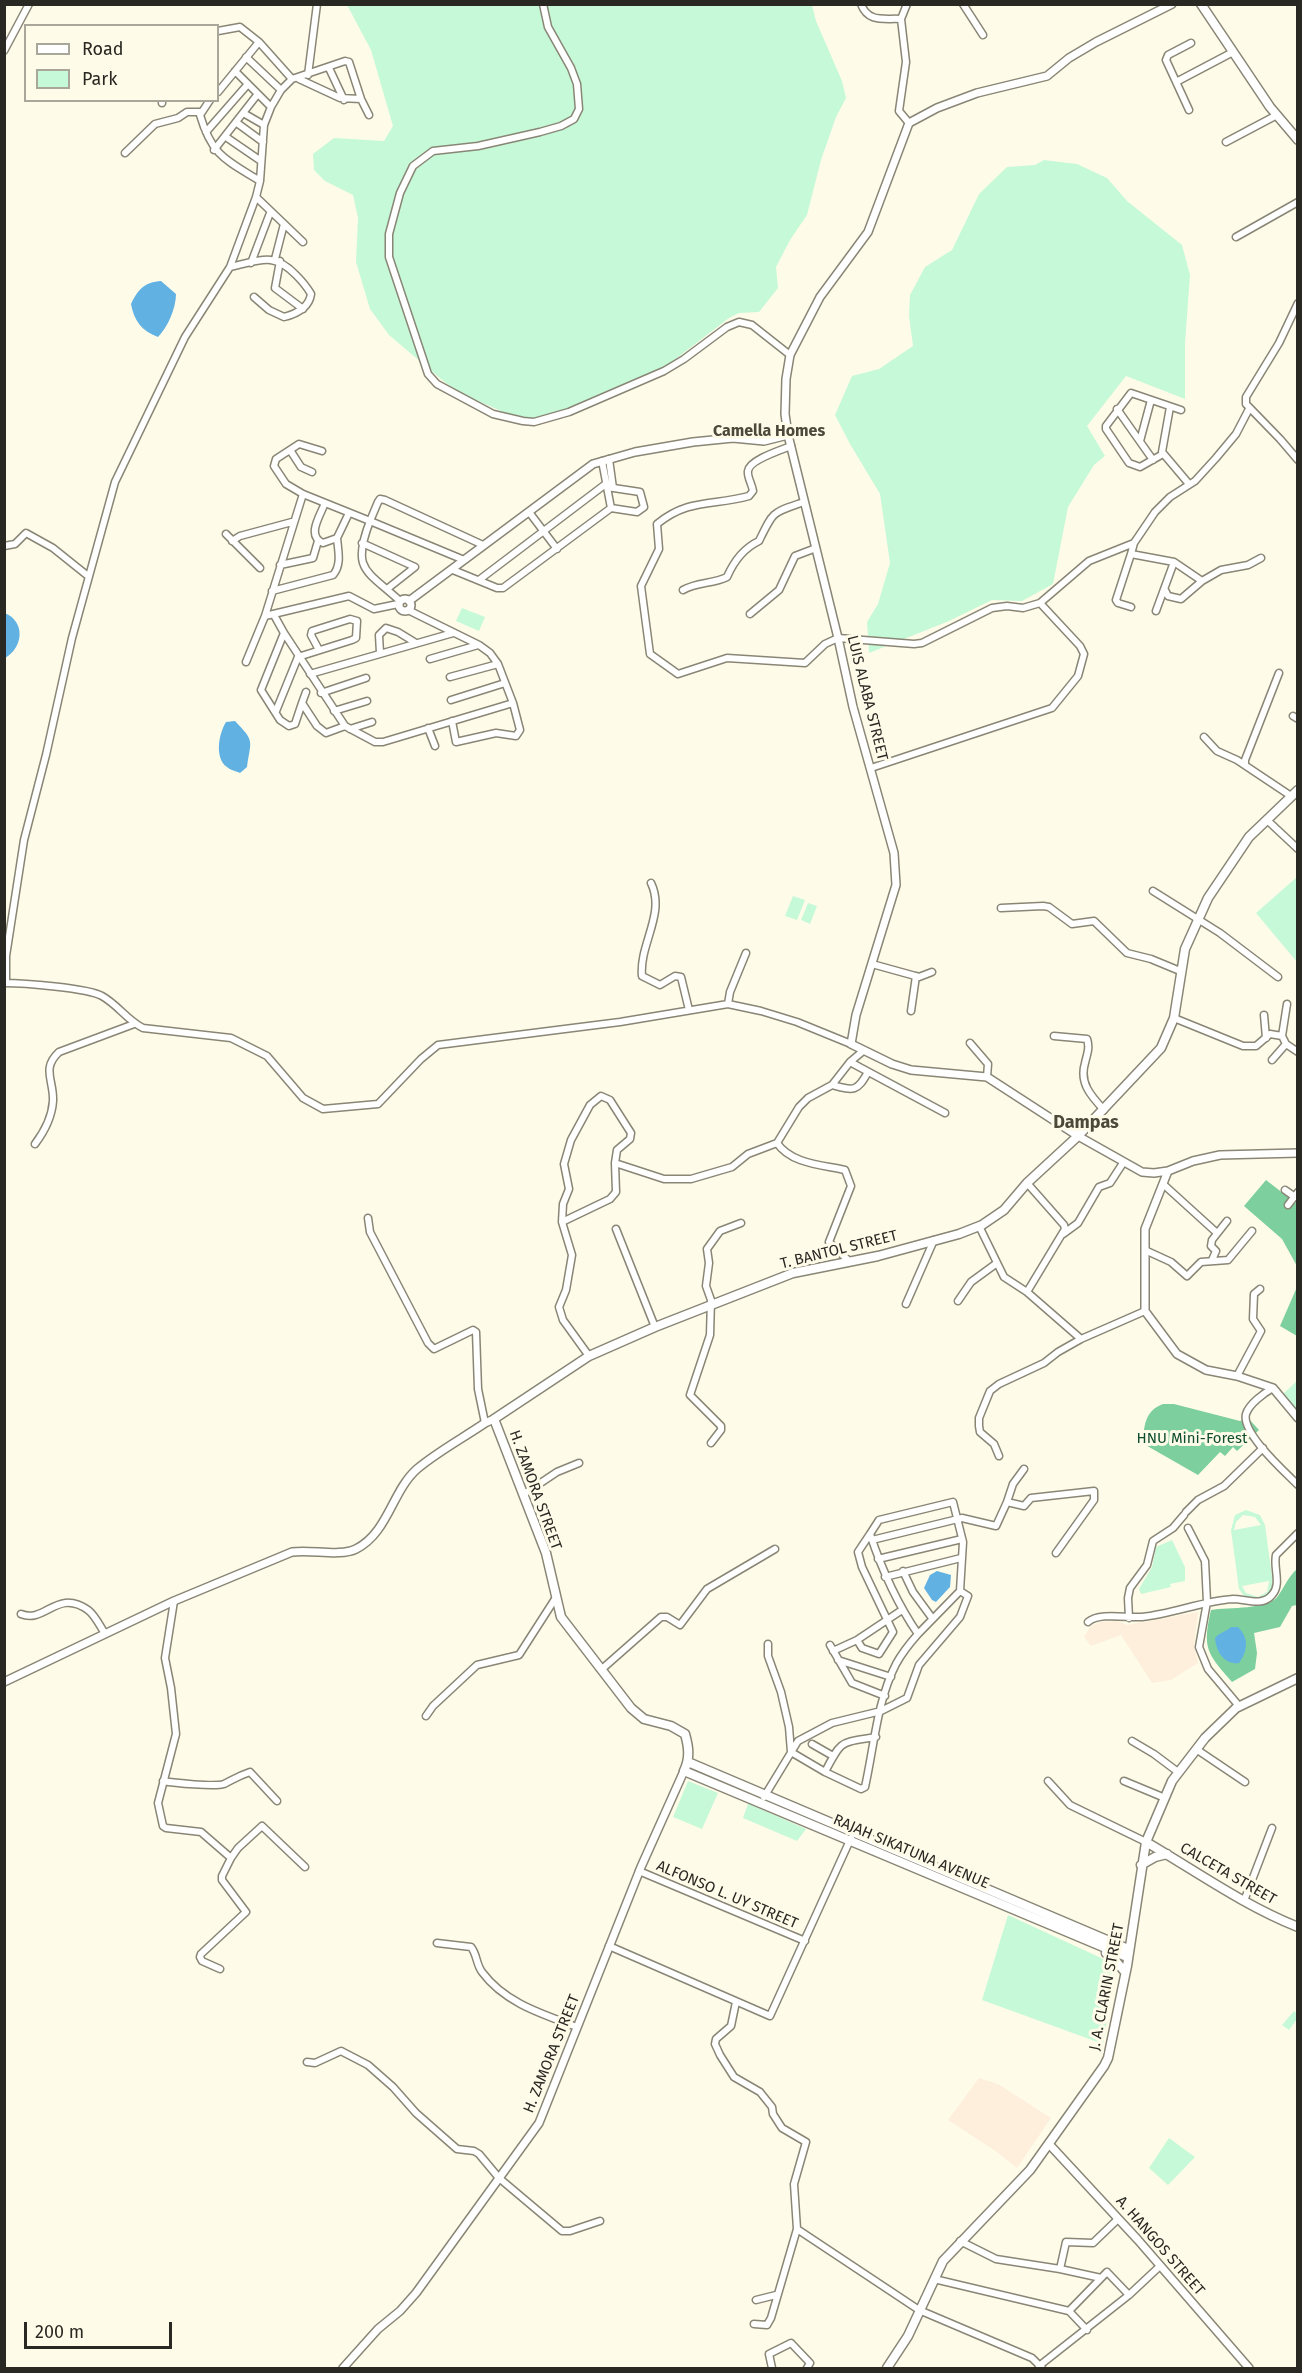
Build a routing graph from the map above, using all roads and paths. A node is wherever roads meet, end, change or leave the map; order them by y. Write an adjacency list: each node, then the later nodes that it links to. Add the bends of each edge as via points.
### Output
1 (29, 4): 14 (street)
2 (317, 4): 19 (street)
3 (543, 4): 59 (street, via 548,27 577,84 579,110 574,119 540,132 433,151 413,166 400,193 389,234 389,257 428,374 437,384 493,414 534,422 569,412 656,374 739,322 752,325)
4 (861, 4): 9 (street, via 865,14 872,18)
5 (907, 4): 9 (street)
6 (963, 4): 11 (street)
7 (1172, 4): 36 (street, via 1096,42 1047,76 977,93)
8 (1201, 4): 15 (main road)
9 (901, 19): 36 (street, via 906,62 899,111)
10 (219, 31): 12 (street, via 240,27)
11 (983, 35)
12 (259, 42): 16 (street); 20 (street)
13 (1191, 43): 21 (street, via 1167,57)
14 (4, 51)
15 (1233, 52): 21 (street); 34 (main road)
16 (246, 57): 18 (street); 23 (street)
17 (329, 68): 19 (street); 26 (street, via 349,62); 27 (street)
18 (235, 71): 22 (street); 24 (street)
19 (308, 75): 20 (street)
20 (296, 79): 23 (street); 27 (street)
21 (1178, 81): 30 (street)
22 (248, 84): 25 (street); 38 (street)
23 (281, 90): 29 (street)
24 (219, 91)
25 (258, 95): 29 (street); 32 (street)
26 (361, 99): 27 (street); 33 (street)
27 (344, 100)
28 (208, 102): 31 (street)
29 (271, 107): 37 (street)
30 (1188, 110)
31 (201, 112): 38 (street); 44 (street, via 187,112 154,124)
32 (244, 114): 35 (street); 37 (street)
33 (369, 115)
34 (1277, 115): 40 (main road); 42 (street)
35 (237, 123): 39 (street); 41 (street)
36 (909, 123): 59 (street, LUIS ALABA STREET, via 868,232 820,297)
37 (264, 125): 41 (street)
38 (206, 132): 43 (street)
39 (226, 137): 43 (street); 45 (street)
40 (1298, 140)
41 (262, 142): 45 (street)
42 (1226, 142)
43 (214, 150): 46 (street)
44 (125, 153)
45 (261, 161): 46 (street)
46 (260, 181): 47 (street)
47 (256, 197): 49 (street); 55 (street)
48 (1298, 202): 51 (street)
49 (270, 213): 50 (street); 54 (street)
50 (284, 224): 52 (street); 53 (street)
51 (1236, 237)
52 (303, 242)
53 (277, 260): 54 (street); 58 (street, via 275,288); 58 (street, via 311,294)
54 (251, 262): 55 (street)
55 (230, 267): 103 (street, via 185,337 127,455)
56 (254, 297): 58 (street, via 278,316)
57 (1298, 303): 62 (street, via 1246,397)
58 (303, 309)
59 (790, 355): 65 (street, LUIS ALABA STREET, via 785,414)
60 (1151, 400): 61 (street); 63 (street, via 1131,393); 66 (street)
61 (1170, 406): 64 (street); 70 (street)
62 (1249, 409): 73 (street); 75 (street, via 1236,434)
63 (1117, 410): 66 (street); 72 (street, via 1106,429 1129,463 1140,466)
64 (1181, 410)
65 (788, 435): 67 (street, LUIS ALABA STREET); 71 (street, via 757,442 722,438)
66 (1140, 441): 72 (street)
67 (791, 446): 78 (street, LUIS ALABA STREET); 121 (street, via 749,467 753,491 749,496 679,508 657,524 659,549 641,585 650,654 678,674 727,658 802,664)
68 (290, 450): 69 (street, via 299,444); 74 (street, via 301,467); 77 (street, via 276,459 274,466 281,480)
69 (322, 451)
70 (1163, 454): 72 (street); 75 (street)
71 (605, 460): 76 (street); 81 (street, via 583,469)
72 (1153, 460)
73 (1298, 460)
74 (312, 472)
75 (1189, 484): 91 (street, via 1155,512)
76 (609, 486): 80 (street); 80 (street, via 640,492 644,507 637,512); 85 (street)
77 (303, 494): 79 (street); 84 (street)
78 (804, 502): 94 (street, LUIS ALABA STREET); 107 (street, via 776,511 761,538 748,546 731,566 728,576)
79 (325, 503): 82 (street); 89 (street, via 314,530)
80 (611, 508): 95 (street)
81 (529, 512): 85 (street); 92 (street)
82 (350, 513): 83 (street); 87 (street)
83 (370, 521): 90 (street); 92 (street, via 380,499 385,500); 98 (street)
84 (292, 522): 88 (street); 100 (street)
85 (544, 530): 95 (street); 104 (street)
86 (226, 534): 88 (street)
87 (337, 538): 89 (street); 109 (street, via 336,572)
88 (232, 541): 101 (street)
89 (318, 541): 100 (street, via 313,558)
90 (362, 543): 106 (street, via 365,570); 106 (street, via 415,567)
91 (1134, 543): 96 (street); 112 (street, via 1089,561)
92 (483, 545): 98 (street)
93 (4, 546): 103 (street, via 15,544 26,533 53,548)
94 (816, 548): 116 (street, via 795,556 779,590); 121 (street, LUIS ALABA STREET)
95 (557, 549): 104 (street, via 503,588)
96 (1131, 554): 99 (street); 113 (street, via 1116,600)
97 (1261, 558): 105 (street, via 1221,570)
98 (464, 560): 102 (street)
99 (1174, 562): 105 (street); 108 (street)
100 (280, 565): 109 (street)
101 (260, 568)
102 (453, 570): 104 (street); 110 (street)
103 (88, 576): 164 (street, via 24,840)
104 (479, 580)
105 (1202, 581): 108 (street, via 1181,599 1168,596)
106 (387, 589): 111 (street)
107 (683, 590)
108 (1165, 590): 115 (street)
109 (272, 591): 118 (street)
110 (409, 601): 111 (street); 114 (street)
111 (399, 603): 114 (street, via 401,610); 117 (street, via 374,609 349,596)
112 (1040, 603): 121 (street, via 1023,608 992,608 937,637 914,644); 150 (street, via 1084,654 1078,676 1052,708)
113 (1131, 607)
114 (408, 610): 120 (street)
115 (1156, 611)
116 (750, 614)
117 (274, 615): 118 (street); 119 (street)
118 (265, 616): 128 (street)
119 (284, 633): 126 (street); 141 (street, via 261,690)
120 (453, 633): 122 (street); 123 (street)
121 (838, 638): 150 (street, LUIS ALABA STREET)
122 (416, 643): 125 (street); 125 (street, via 386,628 379,635)
123 (479, 645): 127 (street); 129 (street)
124 (319, 650): 124 (street, via 356,638 357,621 350,619 312,631); 126 (street)
125 (380, 653): 131 (street)
126 (298, 657): 131 (street); 141 (street)
127 (430, 659)
128 (246, 662)
129 (498, 664): 132 (street); 134 (street)
130 (1279, 673): 149 (street)
131 (310, 674): 136 (street)
132 (450, 677)
133 (366, 678): 136 (street)
134 (505, 683): 137 (street); 140 (street)
135 (306, 692): 139 (street)
136 (321, 693): 142 (street)
137 (451, 700)
138 (367, 701): 142 (street)
139 (302, 703): 141 (street, via 295,724 289,726); 145 (street, via 321,731)
140 (513, 703): 143 (street); 143 (street, via 520,730 516,736 496,733 456,742)
141 (276, 711)
142 (334, 711): 145 (street)
143 (452, 721): 146 (street)
144 (372, 722): 145 (street)
145 (347, 728): 146 (street, via 379,743)
146 (428, 728): 148 (street)
147 (1204, 737): 149 (street, via 1217,751)
148 (435, 746)
149 (1245, 765): 151 (street)
150 (871, 768): 159 (street, LUIS ALABA STREET, via 894,853 896,885)
151 (1294, 793): 152 (main road, T. BANTOL STREET)
152 (1267, 820): 153 (street); 157 (main road, T. BANTOL STREET, via 1249,837)
153 (1298, 849)
154 (651, 883): 167 (street, via 656,904 642,976 660,985 675,976 681,977)
155 (1154, 891): 157 (street)
156 (1001, 908): 160 (street, via 1043,906 1072,924 1094,921 1128,953)
157 (1198, 918): 160 (main road, T. BANTOL STREET); 163 (street)
158 (746, 953): 165 (street)
159 (872, 964): 162 (street); 176 (street, LUIS ALABA STREET)
160 (1180, 971): 170 (main road, T. BANTOL STREET)
161 (932, 972): 162 (street)
162 (916, 976): 168 (street)
163 (1278, 977)
164 (5, 983): 171 (street, via 101,995)
165 (728, 1004): 167 (street); 176 (street, via 798,1022)
166 (1287, 1004): 173 (street)
167 (688, 1010): 171 (street, via 438,1046 378,1104 323,1109 303,1098 267,1056 231,1038 154,1030)
168 (911, 1011)
169 (1264, 1015): 174 (street)
170 (1174, 1018): 174 (street, via 1243,1046 1256,1046); 185 (main road, T. BANTOL STREET, via 1161,1048)
171 (134, 1024): 189 (street, via 59,1052 52,1059 48,1067 51,1111)
172 (1054, 1036): 185 (street, via 1087,1039 1083,1072 1086,1088)
173 (1282, 1036): 174 (street, via 1270,1034); 177 (street)
174 (1266, 1038)
175 (970, 1043): 183 (street, via 988,1064)
176 (851, 1044): 178 (street)
177 (1286, 1044): 179 (street); 180 (street)
178 (863, 1051): 181 (street); 183 (street, via 911,1070)
179 (1298, 1052)
180 (1272, 1060)
181 (850, 1062): 182 (street); 184 (street)
182 (868, 1072): 184 (street, via 856,1089); 186 (street)
183 (987, 1077): 187 (street)
184 (832, 1085): 188 (street, via 808,1098 791,1117)
185 (1104, 1110): 187 (main road, T. BANTOL STREET)
186 (945, 1113)
187 (1078, 1136): 192 (street); 194 (main road, T. BANTOL STREET)
188 (777, 1143): 191 (street, via 748,1154 732,1167 691,1179 664,1179); 211 (street, via 794,1159 845,1170 851,1186 829,1242)
189 (35, 1144)
190 (1298, 1153): 193 (street, via 1220,1155)
191 (615, 1163): 201 (street, via 616,1192 610,1199); 201 (street, via 617,1150 630,1139 631,1133 610,1100 601,1096 591,1105 571,1140 564,1164 569,1189)
192 (1123, 1163): 193 (street, via 1142,1172); 207 (street, via 1110,1183 1099,1187 1078,1223)
193 (1168, 1171): 195 (street)
194 (1027, 1183): 203 (main road, T. BANTOL STREET, via 1004,1210); 207 (street, via 1064,1225)
195 (1163, 1184): 206 (street); 209 (street, via 1145,1229)
196 (1284, 1190): 197 (street)
197 (1296, 1195): 198 (street)
198 (1288, 1205)
199 (368, 1218): 227 (street, via 370,1232 428,1343 434,1349 476,1332 478,1389)
200 (1227, 1221): 206 (street)
201 (562, 1222): 223 (street, via 572,1255 559,1307)
202 (741, 1223): 219 (street, via 720,1231 707,1249 706,1286)
203 (980, 1226): 208 (main road, T. BANTOL STREET); 212 (street)
204 (616, 1229): 221 (street)
205 (1252, 1231): 210 (street, via 1228,1260)
206 (1217, 1233): 210 (street, via 1211,1243 1216,1250)
207 (1063, 1234): 215 (street)
208 (934, 1240): 211 (main road, T. BANTOL STREET); 218 (street)
209 (1147, 1251): 210 (street, via 1171,1262 1187,1276 1201,1262); 220 (street)
210 (1212, 1260)
211 (850, 1262): 219 (main road, T. BANTOL STREET, via 793,1273)
212 (997, 1263): 215 (street, via 1004,1277); 217 (street, via 970,1282)
213 (1260, 1289): 216 (street)
214 (1248, 1290): 216 (street)
215 (1027, 1292): 222 (street)
216 (1254, 1294): 224 (street, via 1253,1319 1261,1331)
217 (958, 1301)
218 (906, 1304)
219 (711, 1306): 221 (main road, T. BANTOL STREET); 228 (street, via 710,1335 690,1395 721,1426)
220 (1145, 1311): 222 (street); 224 (street, via 1177,1354 1206,1370)
221 (655, 1327): 223 (main road, T. BANTOL STREET)
222 (1081, 1339): 230 (street, via 990,1391 979,1426)
223 (588, 1356): 227 (main road, T. BANTOL STREET)
224 (1237, 1376): 225 (street)
225 (1273, 1388): 226 (street); 229 (street, via 1246,1415 1248,1428)
226 (1298, 1418)
227 (490, 1421): 234 (main road, H. ZAMORA STREET); 249 (street, via 417,1470 380,1527 355,1550 292,1552)
228 (711, 1443)
229 (1263, 1448): 233 (street); 236 (street, via 1224,1486 1198,1500)
230 (999, 1456)
231 (579, 1462): 234 (street)
232 (1024, 1469): 235 (street)
233 (1298, 1485)
234 (524, 1494): 248 (main road, H. ZAMORA STREET, via 546,1553)
235 (1007, 1502): 237 (street, via 996,1526 969,1518); 242 (street, via 1024,1506 1031,1498 1094,1491 1094,1500)
236 (1183, 1516): 250 (street, via 1205,1561); 253 (street, via 1153,1541 1147,1565 1130,1588)
237 (958, 1520): 239 (street); 239 (street, via 953,1502 879,1520); 240 (street)
238 (1298, 1533): 250 (street, via 1276,1555 1274,1594 1259,1602)
239 (871, 1537): 243 (street); 255 (street, via 858,1552)
240 (962, 1539): 243 (street); 244 (street)
241 (775, 1549): 262 (street, via 707,1588 680,1625 661,1617)
242 (1056, 1553)
243 (878, 1558): 246 (street)
244 (961, 1558): 245 (street); 247 (street)
245 (903, 1571): 246 (street); 254 (street)
246 (885, 1577): 251 (street)
247 (960, 1591): 254 (street); 268 (street, via 968,1596 960,1617 919,1665 907,1698)
248 (555, 1599): 262 (main road, H. ZAMORA STREET, via 561,1617); 269 (street, via 519,1655 477,1665)
249 (174, 1601): 257 (street); 281 (street, via 165,1658 176,1734)
250 (1207, 1602): 253 (street, via 1166,1613); 267 (street, via 1199,1647 1208,1669)
251 (902, 1610): 255 (street); 258 (street)
252 (21, 1614): 257 (street, via 38,1616 59,1603 78,1605 90,1611)
253 (1129, 1617): 256 (street, via 1098,1616)
254 (932, 1618): 258 (street)
255 (886, 1620): 259 (street); 259 (street, via 893,1632 879,1654 862,1648)
256 (1088, 1622)
257 (105, 1634): 265 (street)
258 (918, 1634): 263 (street, via 896,1663)
259 (857, 1640): 261 (street, via 832,1648)
260 (768, 1644): 274 (street, via 789,1727)
261 (838, 1660): 263 (street); 266 (street, via 852,1683)
262 (602, 1669): 276 (main road, H. ZAMORA STREET, via 644,1719 685,1734)
263 (891, 1677): 266 (street)
264 (1298, 1678): 267 (main road, J. A. CLARIN STREET)
265 (4, 1682)
266 (885, 1696): 268 (street)
267 (1239, 1706): 273 (main road, J. A. CLARIN STREET)
268 (881, 1711): 270 (street); 274 (street, via 832,1723 798,1741)
269 (426, 1716)
270 (876, 1737): 275 (street, via 847,1742); 278 (street, via 864,1789 856,1789)
271 (1132, 1741): 279 (street)
272 (812, 1744): 275 (street)
273 (1196, 1749): 279 (main road, J. A. CLARIN STREET); 283 (street)
274 (791, 1752): 278 (street); 284 (street)
275 (833, 1756): 278 (street)
276 (688, 1762): 277 (main road); 284 (main road)
277 (684, 1771): 284 (main road, RAJAH SIKATUNA AVENUE); 296 (street, H. ZAMORA STREET)
278 (825, 1772)
279 (1178, 1772): 285 (main road, J. A. CLARIN STREET)
280 (1124, 1780): 285 (street)
281 (163, 1781): 286 (street, via 223,1784 250,1772); 293 (street, via 158,1803 162,1826 201,1832)
282 (1048, 1781): 291 (street, via 1070,1805)
283 (1245, 1782)
284 (764, 1798): 288 (main road, RAJAH SIKATUNA AVENUE)
285 (1165, 1798): 291 (main road, J. A. CLARIN STREET)
286 (277, 1801)
287 (1272, 1828): 297 (street)
288 (841, 1832): 289 (main road); 290 (main road, RAJAH SIKATUNA AVENUE)
289 (854, 1832): 290 (street); 298 (main road)
290 (850, 1841): 298 (main road, RAJAH SIKATUNA AVENUE); 301 (street)
291 (1146, 1842): 292 (main road, CALCETA STREET); 294 (main road, J. A. CLARIN STREET)
292 (1167, 1854): 294 (main road); 297 (main road, CALCETA STREET)
293 (231, 1858): 295 (street, via 262,1826); 306 (street, via 222,1880 246,1912 200,1957)
294 (1141, 1866): 305 (main road, J. A. CLARIN STREET)
295 (304, 1867)
296 (639, 1871): 301 (street, ALFONSO L. UY STREET); 304 (street, H. ZAMORA STREET)
297 (1244, 1901): 300 (main road, CALCETA STREET)
298 (1015, 1906): 303 (main road, RAJAH SIKATUNA AVENUE); 305 (main road)
299 (1298, 1918): 300 (street)
300 (1294, 1925)
301 (805, 1941): 308 (street, via 770,2016)
302 (437, 1943): 309 (street, via 471,1947 481,1971 506,1995)
303 (1094, 1944): 305 (main road, RAJAH SIKATUNA AVENUE); 307 (main road)
304 (609, 1946): 308 (street); 309 (street, H. ZAMORA STREET)
305 (1128, 1953): 307 (main road, J. A. CLARIN STREET)
306 (220, 1969)
307 (1125, 1972): 311 (main road, J. A. CLARIN STREET, via 1108,2058)
308 (736, 2001): 315 (street, via 731,2026 715,2044 734,2078 760,2092 782,2128 806,2142 794,2184)
309 (576, 2027): 312 (street, H. ZAMORA STREET, via 539,2122)
310 (307, 2062): 312 (street, via 315,2063 341,2051 364,2062 457,2149 479,2154)
311 (1049, 2144): 313 (street, A. HANGOS STREET); 316 (main road, J. A. CLARIN STREET, via 1011,2192)
312 (499, 2178): 314 (street, via 562,2231); 329 (street, H. ZAMORA STREET, via 416,2293)
313 (1118, 2219): 317 (street, A. HANGOS STREET); 318 (street, via 1093,2243 1066,2242)
314 (600, 2221)
315 (798, 2229): 321 (street); 324 (street)
316 (960, 2241): 318 (street, via 996,2259); 320 (main road, J. A. CLARIN STREET, via 942,2260)
317 (1160, 2266): 322 (street); 333 (street, A. HANGOS STREET)
318 (1060, 2269): 319 (street)
319 (1101, 2278): 322 (street, via 1107,2272); 325 (street)
320 (934, 2279): 324 (main road, J. A. CLARIN STREET); 325 (street)
321 (776, 2295): 323 (street); 326 (street, via 767,2325)
322 (1129, 2295): 327 (street)
323 (756, 2300)
324 (919, 2310): 328 (street, via 1032,2358); 332 (main road, J. A. CLARIN STREET)
325 (1069, 2311): 327 (street)
326 (754, 2324)
327 (1087, 2330): 328 (street)
328 (1040, 2367)
329 (343, 2368)
330 (772, 2368): 331 (street, via 769,2354 791,2343 810,2363)
331 (807, 2368)
332 (887, 2368)
333 (1249, 2368)

